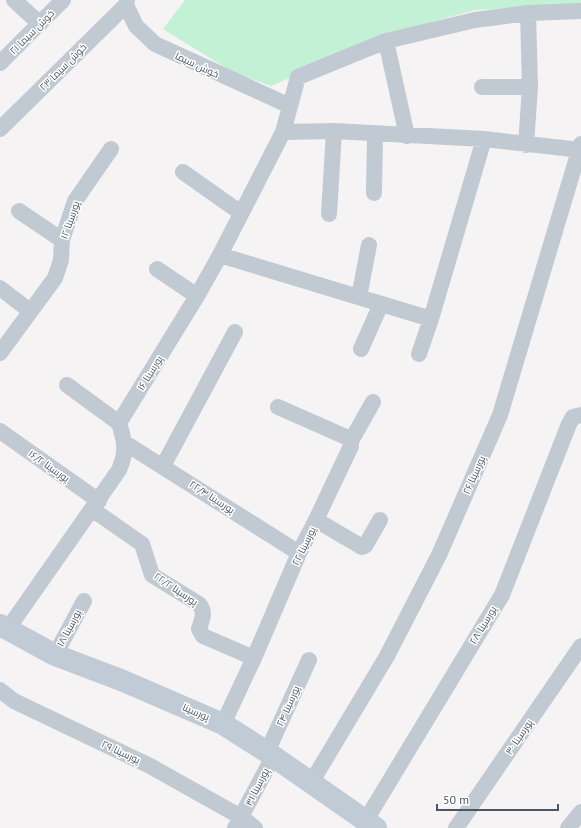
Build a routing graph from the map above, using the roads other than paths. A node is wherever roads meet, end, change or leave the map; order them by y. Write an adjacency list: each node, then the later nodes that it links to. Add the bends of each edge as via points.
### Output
1 (14, 0): 6 (street)
2 (63, 0): 6 (street, خوش سیما ۲۱)
3 (126, 2): 11 (street, خوش سیما, via 136,26 154,44); 12 (street, خوش سیما ۲۳)
4 (581, 11): 5 (street)
5 (528, 13): 7 (street, via 475,20); 10 (street)
6 (40, 24): 8 (street, خوش سیما ۲۱)
7 (386, 41): 11 (street, پورسینا ۱۶, via 298,77); 16 (street)
8 (0, 63)
9 (482, 87): 10 (street)
10 (530, 87): 18 (street)
11 (290, 106): 14 (street, پورسینا ۱۶)
12 (0, 129)
13 (334, 131): 14 (street); 15 (street); 25 (street)
14 (283, 132): 24 (street, پورسینا ۱۶)
15 (375, 134): 16 (street); 22 (street)
16 (407, 136): 17 (street)
17 (484, 140): 18 (street); 35 (street)
18 (526, 145): 19 (street)
19 (581, 148): 62 (street, پورسینا ۲۶, via 500,415 439,554 394,643)
20 (111, 149): 26 (street, پورسینا ۱۲, via 75,201)
21 (183, 172): 24 (street)
22 (374, 193)
23 (19, 212): 26 (street)
24 (241, 213): 28 (street, پورسینا ۱۶)
25 (328, 214)
26 (62, 240): 34 (street, پورسینا ۱۲, via 61,260 55,278)
27 (368, 245): 32 (street)
28 (220, 255): 31 (street, پورسینا ۱۶); 32 (street)
29 (157, 269): 31 (street)
30 (0, 288): 34 (street)
31 (197, 296): 44 (street, پورسینا ۱۶)
32 (359, 297): 33 (street)
33 (381, 304): 35 (street); 37 (street)
34 (30, 311): 38 (street, پورسینا ۱۲)
35 (431, 319): 39 (street)
36 (235, 332): 48 (street)
37 (361, 349)
38 (0, 353)
39 (419, 354)
40 (67, 385): 44 (street)
41 (373, 402): 46 (street, پورسینا ۲۲)
42 (278, 407): 46 (street)
43 (577, 416): 65 (street, پورسینا ۲۸, via 502,594)
44 (119, 423): 47 (street)
45 (0, 431): 49 (street, پورسینا ۱۶/۲)
46 (351, 441): 50 (street, پورسینا ۲۲, via 351,446)
47 (125, 443): 48 (street, پورسینا ۲۲/۴); 49 (street, via 125,457 119,470)
48 (163, 466): 52 (street, پورسینا ۲۲/۴)
49 (96, 505): 54 (street); 57 (street, پورسینا ۲۲/۲, via 142,544 152,575 199,604 203,609 199,629 203,636)
50 (316, 520): 51 (street, via 362,547); 52 (street, پورسینا ۲۲)
51 (380, 520)
52 (299, 553): 57 (street, پورسینا ۲۲)
53 (84, 601): 56 (street, پورسینا ۱۸)
54 (4, 627): 56 (street, پورسینا)
55 (581, 646): 67 (street, پورسینا ۳۰)
56 (55, 655): 60 (street, پورسینا)
57 (254, 658): 60 (street, پورسینا ۲۲)
58 (309, 660): 61 (street, پورسینا ۲۴)
59 (0, 690): 64 (street, پورسینا ۲۹, via 14,701 150,766)
60 (223, 724): 61 (street, پورسینا)
61 (270, 755): 62 (street, پورسینا); 64 (street, پورسینا ۳۱)
62 (311, 782): 65 (street, پورسینا)
63 (581, 812): 68 (street)
64 (238, 823): 66 (street, پورسینا ۲۹)
65 (371, 824)
66 (255, 828)
67 (456, 828)
68 (568, 828)

